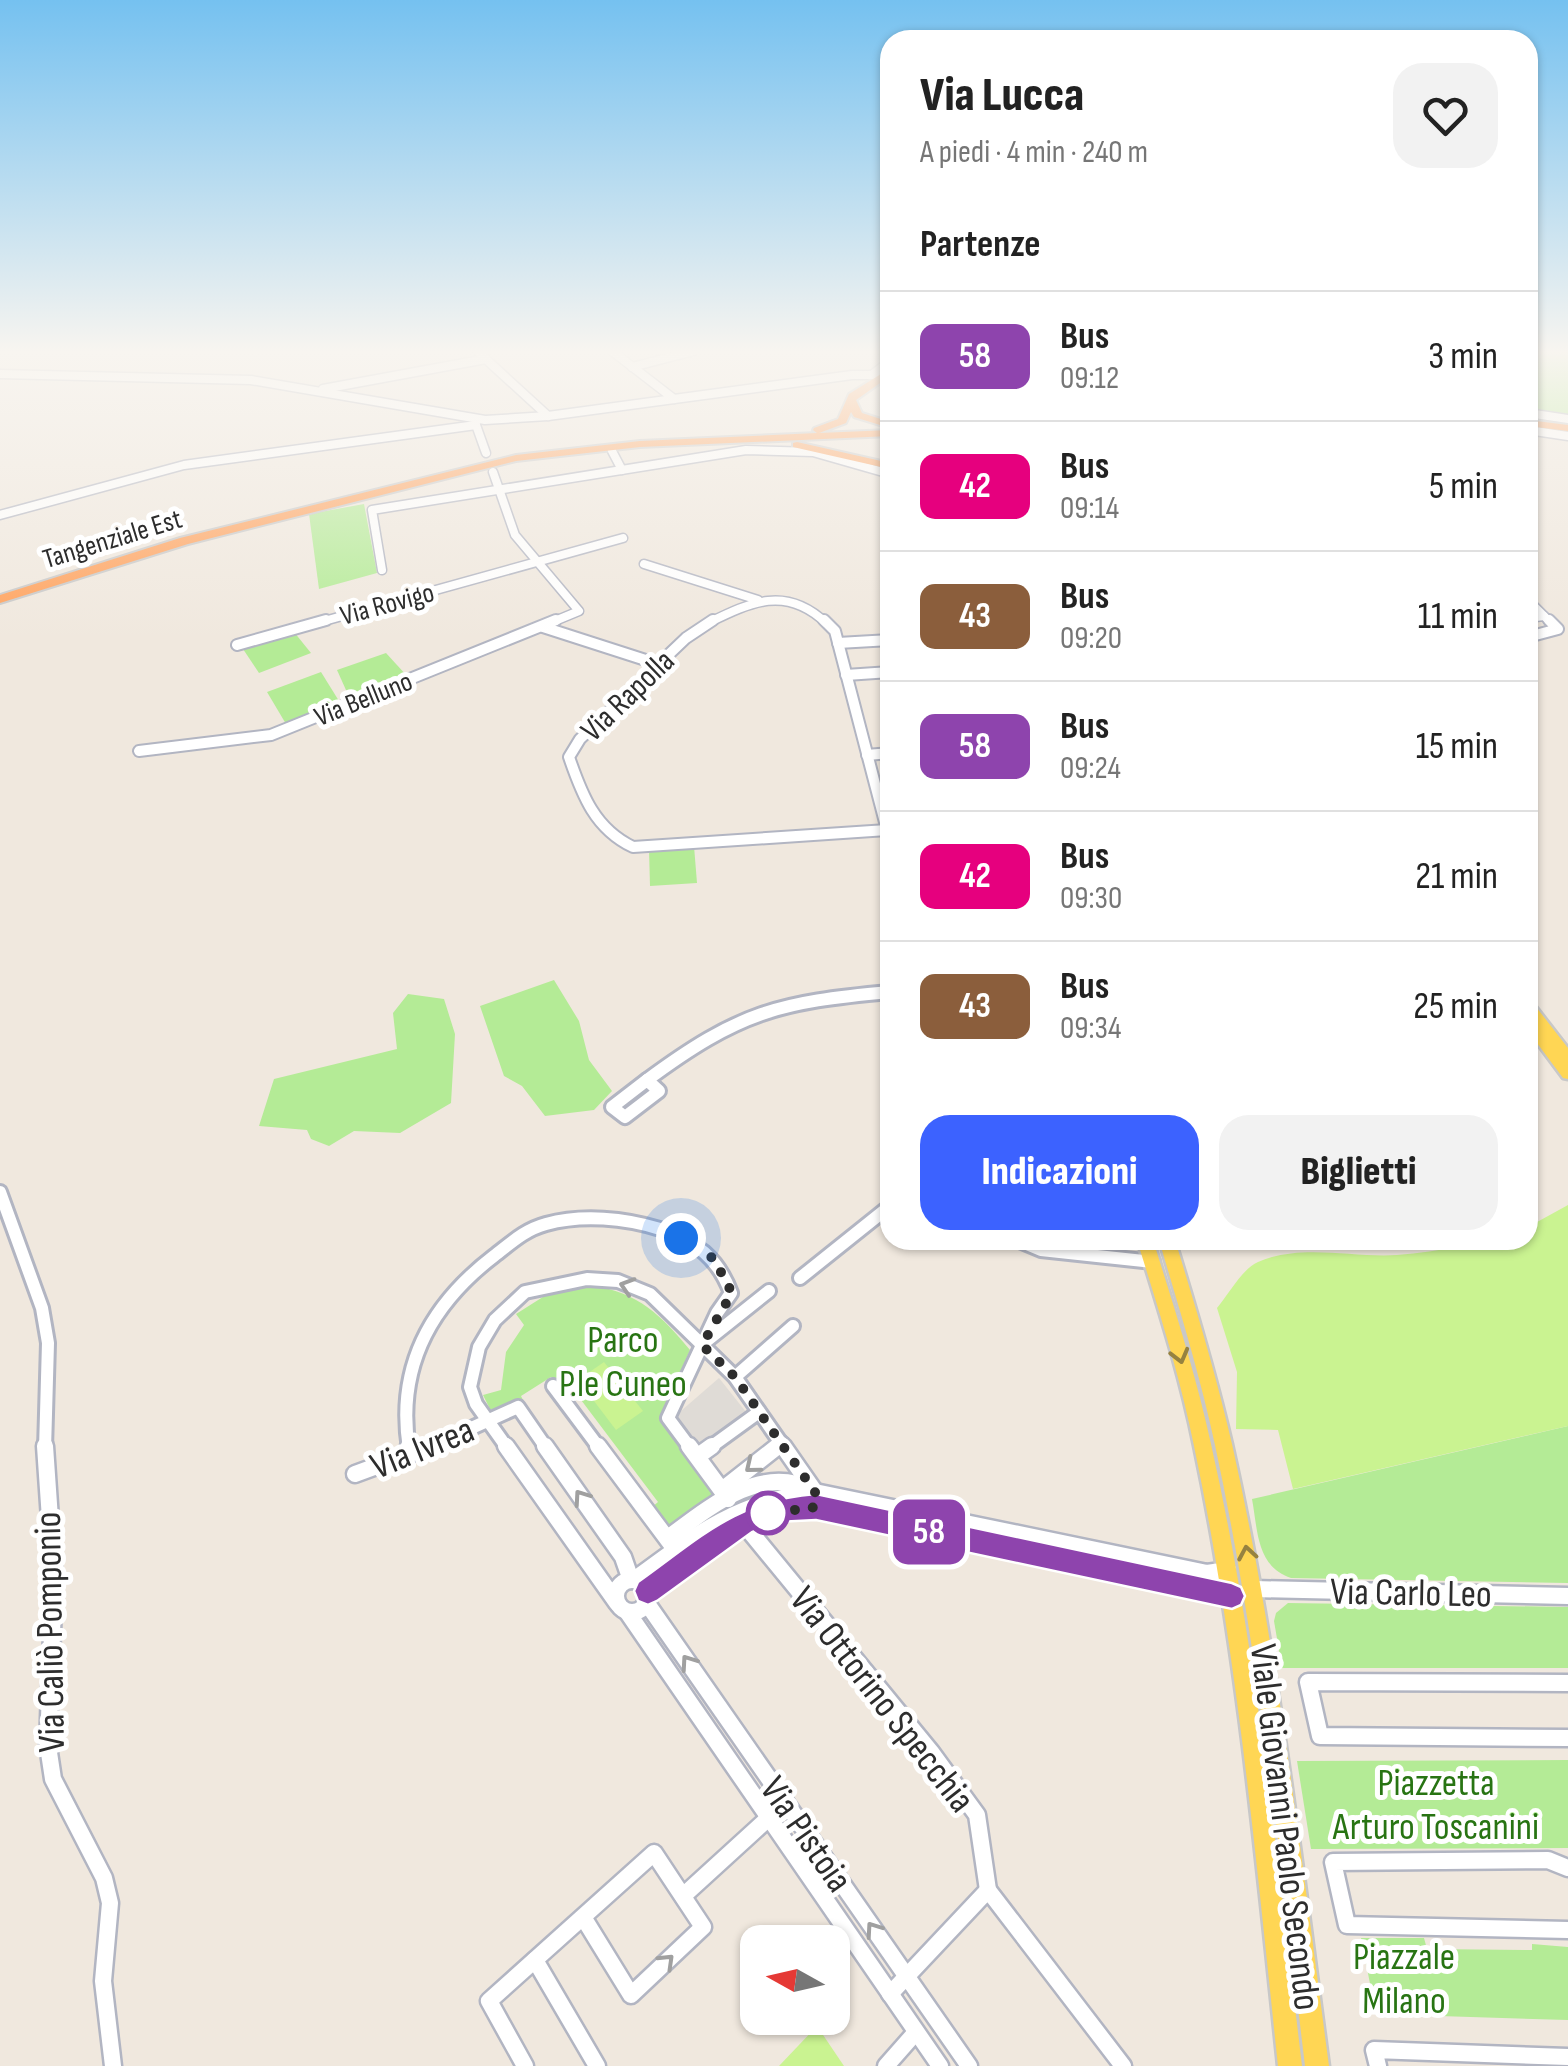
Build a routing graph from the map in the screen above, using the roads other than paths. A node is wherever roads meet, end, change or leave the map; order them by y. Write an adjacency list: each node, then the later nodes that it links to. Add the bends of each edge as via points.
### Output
1 (312, 447): 11 (street, via 184,465)
2 (484, 447): 6 (street)
3 (573, 447): 16 (highway, Tangenziale Est, via 477,462 134,551)
4 (614, 447): 16 (highway, Tangenziale Est, via 467,468)
5 (612, 451): 7 (street)
6 (486, 454)
7 (622, 470): 8 (street, via 769,448 813,452); 10 (street)
8 (880, 471)
9 (493, 472): 10 (street)
10 (500, 491): 13 (street, via 515,535); 15 (street, via 372,510)
11 (0, 515)
12 (624, 538): 13 (street, Via Rovigo)
13 (537, 562): 21 (street, Via Belluno, via 579,611); 25 (street, Via Rovigo)
14 (644, 564): 17 (street)
15 (382, 570)
16 (0, 597)
17 (758, 600): 24 (street, via 783,600 820,616); 26 (street, Via Rapolla, via 699,628)
18 (1538, 610): 19 (street)
19 (1544, 616): 20 (street); 22 (street, via 1558,629)
20 (1538, 617)
21 (542, 626): 26 (street); 29 (street, Via Belluno, via 270,735)
22 (1538, 634)
23 (880, 641): 24 (street)
24 (838, 643): 28 (street)
25 (237, 645)
26 (658, 664): 33 (street, Via Rapolla, via 569,756 607,836 634,847)
27 (880, 672): 28 (street)
28 (846, 674): 31 (street)
29 (139, 750)
30 (880, 754): 31 (street)
31 (867, 755): 32 (street)
32 (880, 804)
33 (880, 830)
34 (880, 993): 39 (street, via 769,1009)
35 (1538, 1019): 37 (main road)
36 (1538, 1035): 38 (main road)
37 (1568, 1058)
38 (1568, 1074)
39 (647, 1080)
40 (0, 1192): 86 (street, Via Caliò Pomponio, via 48,1343 44,1467 54,1577 48,1746 53,1779 110,1903 102,1982)
41 (880, 1214): 47 (street)
42 (1041, 1250): 45 (street)
43 (1148, 1250): 45 (main road, Viale Giovanni Paolo Secondo)
44 (1170, 1250): 46 (main road, Viale Giovanni Paolo Secondo)
45 (1152, 1262): 46 (main road); 63 (main road, Viale Giovanni Paolo Secondo, one-way to 63, via 1197,1418)
46 (1174, 1262): 65 (main road, Viale Giovanni Paolo Secondo, one-way to 46, via 1222,1430)
47 (800, 1278)
48 (769, 1291): 50 (street)
49 (792, 1326): 51 (street)
50 (702, 1345): 51 (street, Via Pistoia); 54 (street, Via Pistoia, one-way to 54, via 650,1294 618,1282 587,1279 525,1292 494,1320 478,1347 470,1387); 56 (street, via 732,1293 714,1259 681,1238 653,1226 598,1219 522,1232 450,1291 429,1320 406,1397); 57 (street, via 668,1418)
51 (735, 1377): 53 (street, Via Pistoia)
52 (553, 1386): 62 (street)
53 (759, 1412): 55 (street, Via Pistoia); 57 (street)
54 (490, 1420): 56 (street, Via Ivrea); 64 (street, one-way to 54, via 623,1557 518,1408); 69 (street, Via Pistoia)
55 (782, 1443): 59 (street, one-way to 59); 60 (street, Via Pistoia)
56 (410, 1454): 58 (street, Via Ivrea)
57 (698, 1456): 59 (street)
58 (355, 1474)
59 (725, 1494): 60 (street, via 788,1479); 62 (street)
60 (815, 1499): 61 (street); 62 (street, via 774,1495 725,1514); 63 (street, via 1207,1573); 66 (street)
61 (743, 1523): 62 (street); 75 (street, Via Ottorino Specchia, via 977,1814)
62 (677, 1551): 64 (street); 68 (street)
63 (1228, 1570): 66 (main road, Viale Giovanni Paolo Secondo)
64 (632, 1580): 68 (street, Via Pistoia); 69 (street, via 618,1588)
65 (1254, 1589): 67 (street, Via Carlo Leo); 94 (main road, Viale Giovanni Paolo Secondo)
66 (1232, 1596): 93 (main road, Viale Giovanni Paolo Secondo)
67 (1568, 1596)
68 (647, 1597): 69 (street, via 642,1608); 72 (street, Via Pistoia, one-way to 68)
69 (622, 1608): 73 (street, Via Pistoia)
70 (1568, 1683): 71 (street, via 1308,1682 1320,1736)
71 (1568, 1738)
72 (785, 1803): 73 (street); 80 (street, Via Pistoia, one-way to 72)
73 (766, 1818): 76 (street); 81 (street, Via Pistoia)
74 (1568, 1868): 78 (street, via 1548,1860 1333,1862 1347,1925)
75 (988, 1890): 80 (street); 92 (street, Via Ottorino Specchia)
76 (683, 1896): 77 (street, via 654,1853); 77 (street, one-way to 76, via 631,1996 703,1927)
77 (583, 1917): 79 (street)
78 (1568, 1930)
79 (535, 1960): 87 (street, via 489,2001); 88 (street)
80 (908, 1977): 81 (street); 91 (street, Via Pistoia)
81 (890, 1994): 82 (street, Via Pistoia)
82 (916, 2032): 89 (street); 90 (street, Via Pistoia)
83 (1568, 2056): 85 (street)
84 (1458, 2059): 85 (street); 95 (street, via 1374,2050)
85 (1544, 2061)
86 (113, 2066)
87 (525, 2066)
88 (597, 2066)
89 (886, 2066)
90 (940, 2066)
91 (970, 2066)
92 (1123, 2066)
93 (1290, 2066)
94 (1317, 2066)
95 (1378, 2066)

